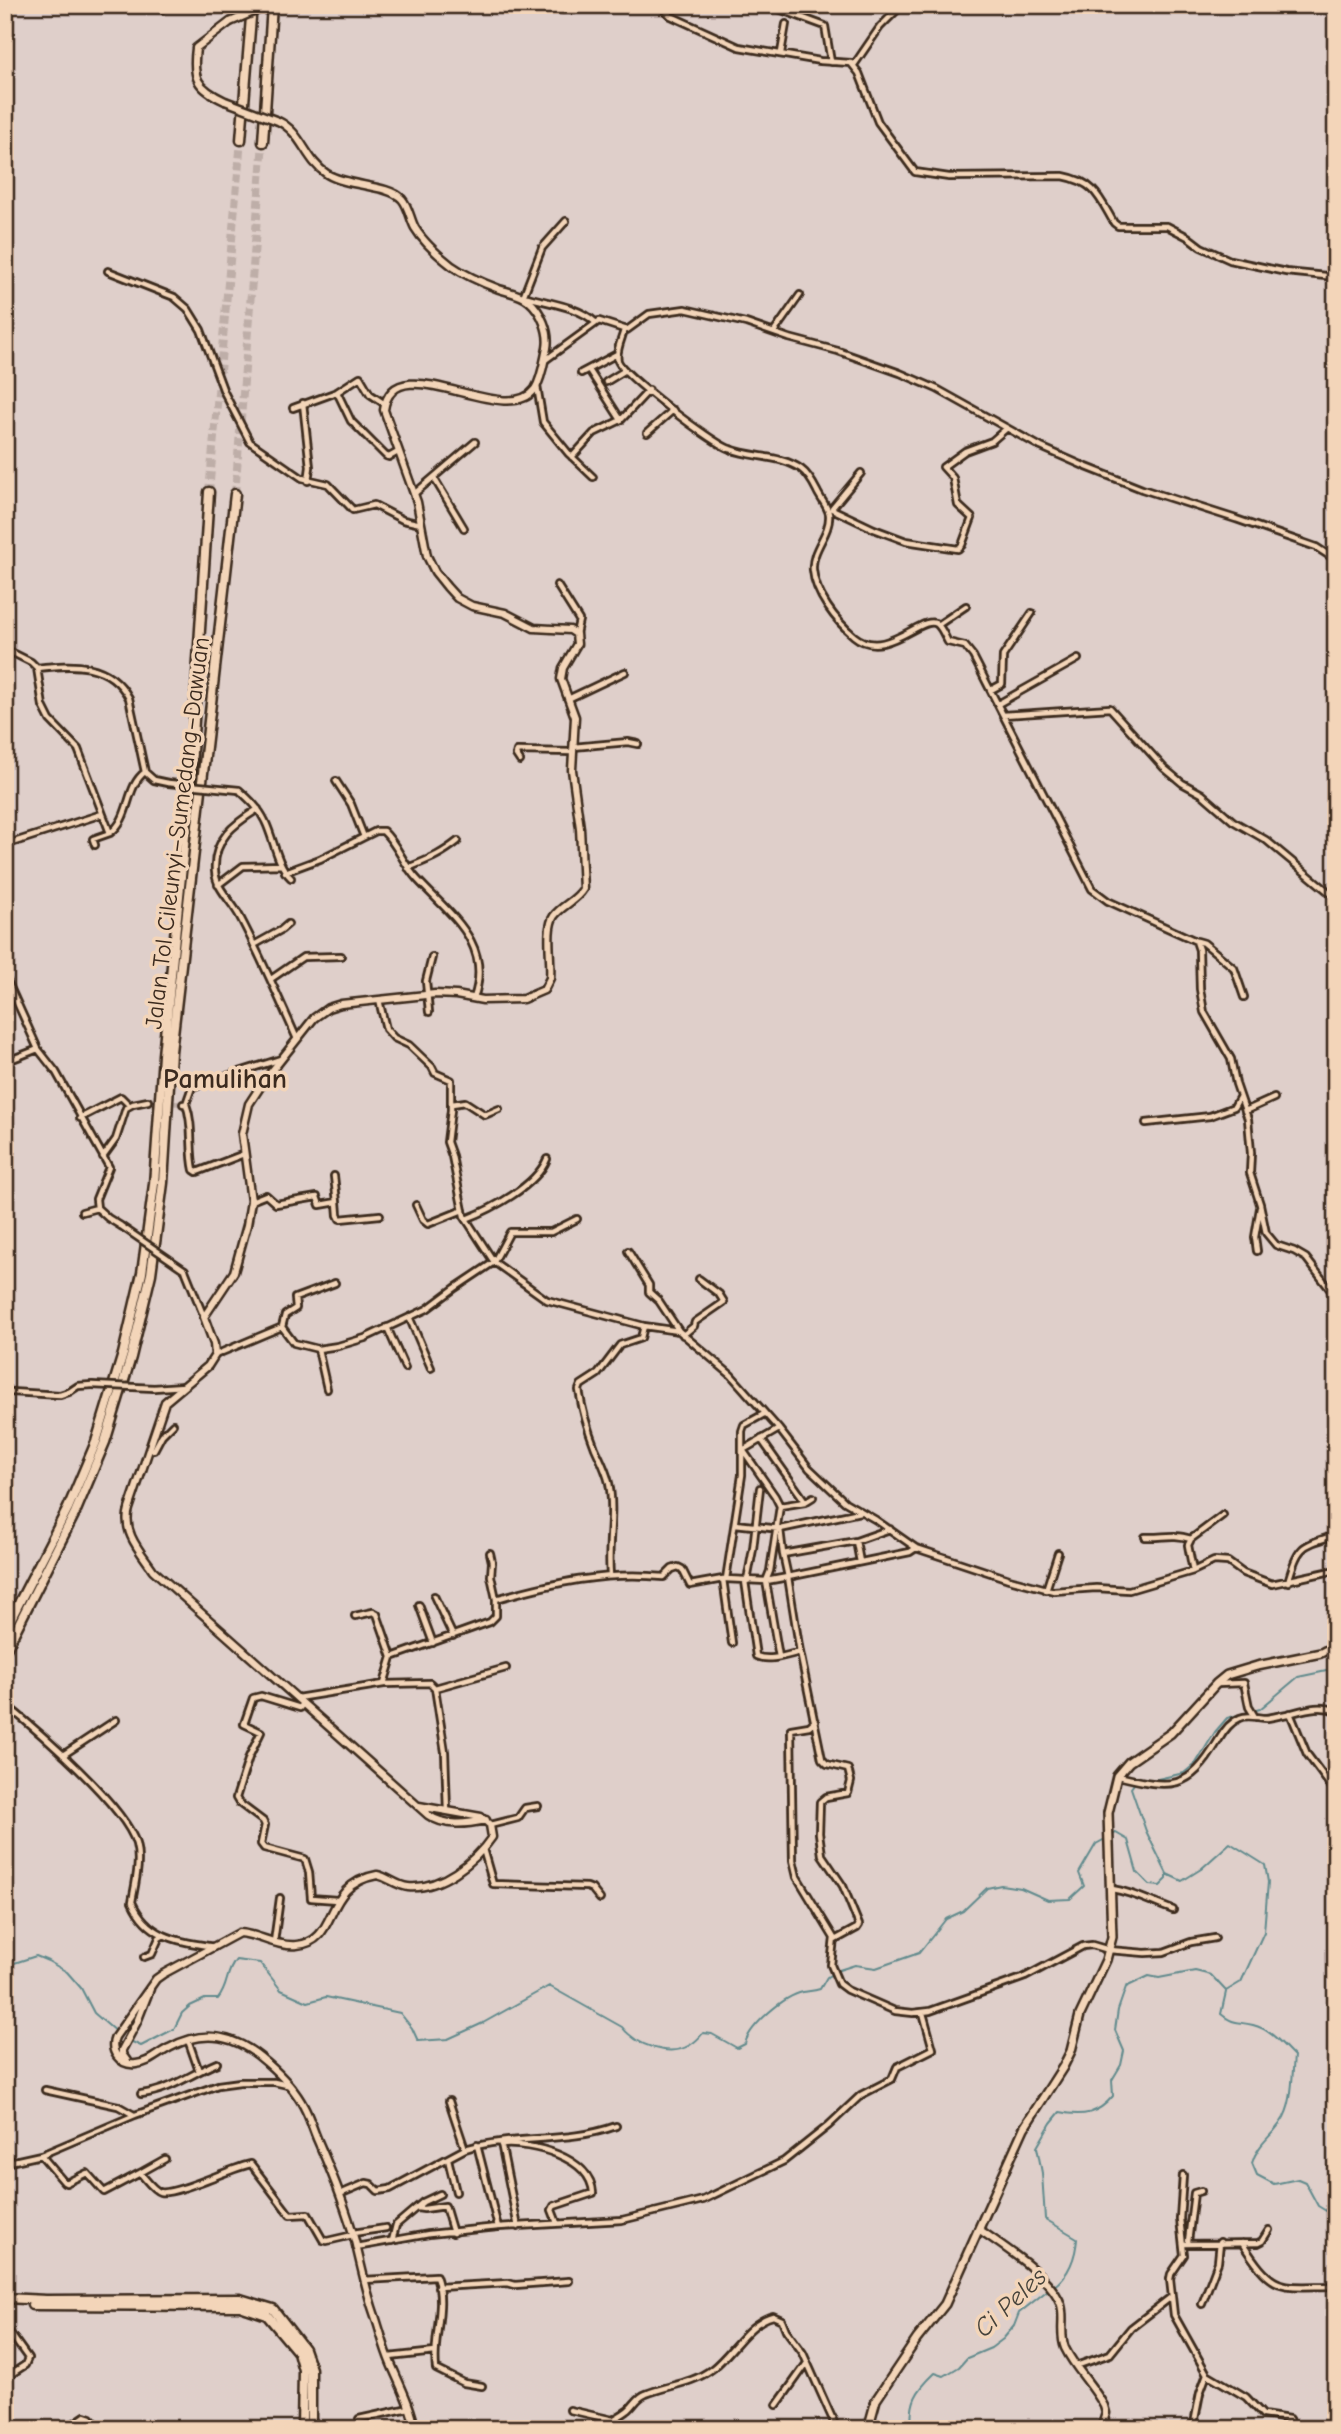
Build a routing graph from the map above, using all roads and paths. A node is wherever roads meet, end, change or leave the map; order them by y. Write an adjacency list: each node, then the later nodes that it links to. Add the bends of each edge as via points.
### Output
1 (252, 5): 12 (highway)
2 (271, 5): 13 (highway); 18 (main road, bridge, via 230,22 196,48 195,75 205,90 278,121 295,133 327,174 399,197 420,235 452,266)
3 (544, 5): 4 (street, via 563,10)
4 (617, 5)
5 (659, 5): 9 (street, via 671,16 739,47)
6 (902, 5): 11 (street)
7 (779, 9): 10 (street, via 825,26)
8 (786, 24): 9 (street)
9 (781, 53): 10 (street)
10 (831, 62): 11 (street)
11 (854, 65): 16 (street, via 878,122 915,172 949,177 1075,178 1095,191 1118,226 1167,226 1230,260)
12 (241, 140)
13 (263, 142)
14 (566, 221): 18 (street, via 542,248)
15 (108, 271): 44 (street, via 182,301 201,330 223,392 250,442)
16 (1336, 277)
17 (800, 295): 21 (street)
18 (523, 296): 19 (street, via 579,311); 23 (main road, via 547,332)
19 (595, 322): 20 (street); 23 (street)
20 (624, 330): 21 (street, via 649,314 685,309); 22 (street)
21 (774, 332): 36 (street, via 908,376)
22 (617, 354): 24 (street); 25 (street)
23 (544, 361): 28 (main road)
24 (589, 369): 26 (street); 35 (street)
25 (624, 371): 27 (street); 29 (street)
26 (581, 373)
27 (606, 382)
28 (537, 385): 32 (main road, via 522,399 510,401 411,384 396,390); 40 (street, via 543,422)
29 (649, 390): 34 (street); 35 (street)
30 (337, 392): 31 (street); 32 (street, via 360,377 370,394); 39 (street, via 351,421 386,456)
31 (303, 403): 33 (street); 44 (street)
32 (385, 404): 39 (main road, via 384,414)
33 (293, 408)
34 (673, 410): 37 (street); 48 (street, via 732,450 800,468)
35 (621, 420): 40 (street, via 594,433)
36 (1007, 428): 48 (street, via 992,442 965,451 943,467 953,478 957,504 972,518 958,549 906,541); 51 (street, via 1084,466 1316,547)
37 (647, 433)
38 (475, 442): 43 (street)
39 (398, 452): 47 (main road)
40 (572, 457): 42 (street)
41 (860, 472): 48 (street)
42 (593, 477)
43 (434, 478): 47 (street); 50 (street)
44 (308, 481): 49 (street, via 328,484 353,510 374,505)
45 (209, 492): 181 (highway, Jalan Tol Cileunyi–Sumedang–Dawuan, via 189,797 142,1273 96,1442 68,1508)
46 (235, 494): 186 (highway, Jalan Tol Cileunyi–Sumedang–Dawuan, via 171,1052 163,1183 151,1274 105,1442 75,1513)
47 (414, 495): 49 (main road)
48 (830, 510): 55 (street, via 813,570 822,596 846,628 861,642 880,644 926,623)
49 (422, 524): 56 (main road, via 429,560 457,598 534,628)
50 (464, 528)
51 (1336, 560)
52 (557, 585): 56 (street, via 579,620)
53 (966, 606): 55 (street)
54 (1032, 613): 61 (street, via 1003,656 1002,684)
55 (938, 625): 61 (street, via 948,642 965,646)
56 (576, 634): 62 (main road, via 577,644 561,675)
57 (5, 649): 59 (street)
58 (1078, 659): 63 (street)
59 (37, 668): 68 (street, via 86,666 118,684 129,698); 71 (street, via 43,706 78,749)
60 (625, 672): 62 (street)
61 (991, 690): 63 (street)
62 (568, 699): 66 (main road, via 575,717)
63 (998, 704): 64 (street)
64 (1003, 715): 82 (street, via 1110,708 1175,778 1202,794 1226,817 1275,846); 84 (street, via 1092,888 1108,901)
65 (638, 744): 66 (street)
66 (572, 749): 67 (street, via 517,751); 92 (main road, via 583,889 552,920 549,983 540,993 523,999)
67 (520, 761)
68 (145, 772): 70 (street, bridge, via 167,783 239,790); 72 (street, via 134,784 121,821)
69 (336, 781): 73 (street)
70 (258, 809): 77 (street); 81 (street, via 224,834 215,870)
71 (102, 814): 72 (street); 75 (street)
72 (110, 833): 76 (street, via 93,839)
73 (364, 837): 78 (street, via 383,831); 79 (street)
74 (457, 841): 78 (street, via 434,859)
75 (5, 845)
76 (95, 845)
77 (281, 865): 79 (street); 81 (street, via 243,866)
78 (408, 867): 92 (street, via 460,923 473,945 480,980)
79 (285, 872): 80 (street)
80 (291, 878)
81 (218, 886): 85 (street)
82 (1336, 898)
83 (288, 923): 85 (street)
84 (1196, 941): 91 (street, via 1234,968); 99 (street, via 1204,1012 1231,1059)
85 (254, 945): 89 (street)
86 (341, 956): 89 (street, via 303,957)
87 (432, 957): 90 (street, via 426,974)
88 (5, 976): 96 (street)
89 (271, 979): 95 (street)
90 (427, 995): 92 (main road); 93 (main road); 94 (street)
91 (1244, 997)
92 (474, 999)
93 (379, 1000): 95 (main road, via 328,1008); 102 (street, via 386,1029 394,1038 409,1045 435,1073 451,1080)
94 (429, 1012)
95 (297, 1040): 97 (main road)
96 (38, 1049): 98 (street); 106 (street)
97 (282, 1059): 108 (main road, via 249,1104 243,1128); 108 (street, via 192,1087 184,1104 194,1170)
98 (5, 1062)
99 (1241, 1095): 105 (street); 107 (street, via 1227,1111)
100 (1274, 1097): 105 (street)
101 (148, 1101): 103 (street)
102 (452, 1104): 104 (street, via 465,1102 485,1115); 117 (street, via 447,1142)
103 (129, 1105): 106 (street, via 121,1097); 109 (street, via 113,1145)
104 (499, 1109)
105 (1245, 1111): 114 (street, via 1250,1173)
106 (80, 1118): 109 (street)
107 (1146, 1123)
108 (244, 1154): 112 (main road)
109 (103, 1157): 116 (street, via 108,1172 96,1199)
110 (547, 1159): 120 (street, via 525,1187)
111 (334, 1176): 113 (street)
112 (251, 1201): 113 (street, via 267,1195 276,1204 317,1197 320,1205); 128 (main road, via 235,1268)
113 (337, 1202): 119 (street, via 340,1219)
114 (1260, 1204): 123 (street, via 1255,1237); 127 (street, via 1268,1237 1306,1258)
115 (416, 1205): 117 (street, via 428,1224)
116 (97, 1208): 118 (street); 128 (street, bridge, via 185,1270)
117 (463, 1210): 120 (street)
118 (82, 1212)
119 (380, 1215)
120 (466, 1219): 124 (street)
121 (577, 1219): 124 (street, via 551,1232 510,1232)
122 (628, 1251): 133 (street, via 649,1292)
123 (1258, 1251)
124 (494, 1262): 129 (street); 130 (street, via 547,1300)
125 (699, 1279): 133 (street, via 723,1302)
126 (335, 1283): 131 (street, via 295,1298 296,1308 285,1315)
127 (1336, 1297)
128 (204, 1317): 135 (main road)
129 (410, 1318): 132 (street); 137 (street)
130 (644, 1326): 133 (street); 170 (street, via 641,1338 620,1345 579,1390 611,1496)
131 (282, 1327): 134 (street, via 294,1343); 135 (street)
132 (387, 1327): 134 (street, via 347,1344); 136 (street)
133 (681, 1333): 143 (street, via 731,1375)
134 (317, 1349): 140 (street)
135 (215, 1355): 138 (main road, via 212,1363)
136 (405, 1368)
137 (431, 1368)
138 (184, 1386): 139 (street); 142 (main road)
139 (155, 1388): 141 (street, bridge, via 92,1385 60,1395); 142 (street)
140 (327, 1389)
141 (5, 1394)
142 (165, 1402): 147 (main road)
143 (764, 1414): 145 (street); 148 (street, via 743,1427)
144 (173, 1424): 147 (street, via 154,1450)
145 (779, 1429): 146 (street); 153 (street, via 809,1468)
146 (761, 1439): 148 (street); 151 (street)
147 (149, 1450): 194 (main road, via 127,1513 130,1534 153,1570)
148 (743, 1450): 152 (street); 155 (street)
149 (760, 1488): 156 (street)
150 (813, 1497): 151 (street)
151 (805, 1502): 152 (street)
152 (779, 1506): 157 (street)
153 (861, 1512): 157 (street); 158 (street)
154 (1223, 1515): 161 (street)
155 (734, 1524): 156 (street); 172 (street)
156 (756, 1527): 157 (street); 173 (street)
157 (778, 1529): 166 (street); 174 (street)
158 (890, 1529): 162 (street); 163 (street)
159 (1336, 1535): 175 (street, via 1304,1545)
160 (1145, 1537): 161 (street, via 1172,1534)
161 (1191, 1539): 169 (street)
162 (856, 1541): 166 (street); 167 (street)
163 (916, 1548): 167 (street); 176 (street)
164 (490, 1553): 178 (street)
165 (1058, 1553): 176 (street)
166 (783, 1554): 171 (street)
167 (860, 1562): 171 (street)
168 (1336, 1570): 175 (street)
169 (1193, 1571): 175 (street, via 1224,1561 1262,1582); 176 (street, via 1129,1590)
170 (610, 1575): 172 (street, via 664,1577 678,1567 690,1585); 178 (street, via 538,1587)
171 (788, 1577): 174 (street); 187 (street)
172 (724, 1579): 173 (street); 184 (street)
173 (746, 1581): 174 (street); 189 (street, via 756,1656)
174 (766, 1581): 189 (street)
175 (1288, 1583)
176 (1046, 1590)
177 (434, 1596): 182 (street)
178 (496, 1600): 182 (street, via 493,1619)
179 (419, 1605): 183 (street)
180 (355, 1616): 188 (street, via 377,1614)
181 (5, 1630)
182 (453, 1636): 183 (street)
183 (433, 1643): 188 (street)
184 (732, 1643)
185 (1336, 1645): 192 (highway, via 1321,1653 1232,1672)
186 (5, 1651)
187 (800, 1652): 189 (street); 201 (street)
188 (392, 1657): 191 (street)
189 (779, 1657)
190 (506, 1668): 193 (street)
191 (384, 1684): 193 (street, via 430,1683); 194 (street)
192 (1216, 1684): 199 (street, via 1244,1683); 203 (highway, via 1171,1733)
193 (435, 1688): 207 (street, via 445,1752)
194 (296, 1698): 195 (main road)
195 (303, 1703): 205 (main road); 214 (street, via 300,1708 261,1696 253,1699 244,1724 261,1732 236,1798 263,1821 264,1847 305,1859 311,1898)
196 (5, 1704): 202 (street)
197 (1336, 1711): 198 (street, via 1327,1707)
198 (1290, 1713): 199 (street); 204 (street, via 1307,1754)
199 (1252, 1714): 203 (street, via 1232,1723 1200,1770 1191,1775 1162,1786)
200 (116, 1720): 202 (street)
201 (815, 1721): 218 (street, via 791,1729 793,1860 797,1877); 218 (street, via 824,1762 848,1769 851,1781 848,1793 820,1802 822,1855 843,1886 859,1926)
202 (63, 1755): 216 (street, via 131,1831 137,1871 133,1905 150,1929)
203 (1117, 1776): 211 (highway, via 1109,1808)
204 (1336, 1794): 208 (street)
205 (419, 1806): 207 (main road); 209 (main road, via 443,1822)
206 (538, 1806): 209 (street, via 525,1808 518,1818)
207 (447, 1812): 209 (main road, via 477,1815)
208 (1336, 1819)
209 (488, 1823): 210 (main road, via 492,1837)
210 (483, 1849): 213 (street, via 493,1884 590,1887); 214 (main road, via 458,1870 430,1884 402,1886 372,1876 351,1884)
211 (1112, 1889): 215 (street, via 1135,1893); 221 (highway)
212 (280, 1898): 219 (street)
213 (600, 1899)
214 (337, 1900): 219 (main road, via 317,1938 299,1945)
215 (1173, 1910)
216 (164, 1935): 220 (street); 222 (street, via 152,1954)
217 (1215, 1938): 221 (street, via 1164,1952)
218 (835, 1941): 224 (street, via 831,1965 839,1984 895,2011)
219 (274, 1943): 220 (main road, via 239,1933)
220 (215, 1947): 223 (main road, via 163,1974)
221 (1109, 1950): 224 (street, via 1083,1946 1025,1977); 255 (highway, via 1080,2015 1068,2059 1024,2128)
222 (144, 1957)
223 (150, 1987): 227 (main road, via 122,2054); 227 (main road, via 112,2045 115,2054)
224 (923, 2013): 251 (street, via 933,2049 897,2067 892,2079 861,2095 784,2161 703,2200 622,2220)
225 (188, 2040): 227 (main road, via 148,2062); 228 (street); 229 (main road, via 214,2037 235,2041 264,2060)
226 (217, 2063): 228 (street)
227 (130, 2065)
228 (199, 2071): 231 (street, via 163,2090)
229 (287, 2085): 233 (street, via 274,2081 218,2085); 249 (main road, via 305,2109)
230 (45, 2090): 233 (street, via 118,2106)
231 (141, 2094)
232 (449, 2101): 239 (street)
233 (135, 2115): 240 (street)
234 (616, 2126): 235 (street, via 579,2137)
235 (519, 2138): 236 (street); 237 (street)
236 (501, 2144): 237 (street); 238 (street); 253 (street)
237 (513, 2144): 251 (street, via 546,2149 571,2162 593,2188 592,2195 554,2206)
238 (477, 2145): 239 (street); 252 (street)
239 (465, 2149): 242 (street)
240 (41, 2155): 243 (street); 244 (street, via 64,2182 87,2173 104,2192)
241 (165, 2159): 244 (street)
242 (448, 2159): 247 (street); 249 (street, via 390,2189 378,2191 366,2183)
243 (5, 2163)
244 (140, 2173): 258 (street, via 163,2192 251,2164 290,2215 308,2214 323,2240)
245 (1182, 2175): 261 (street, via 1180,2219)
246 (1201, 2191): 261 (street, via 1194,2193)
247 (456, 2192)
248 (440, 2194): 250 (street)
249 (339, 2195): 258 (main road)
250 (417, 2207): 257 (street, via 445,2206); 259 (street, via 396,2225)
251 (557, 2223): 253 (street)
252 (498, 2227): 253 (street); 257 (street)
253 (518, 2227)
254 (386, 2228): 258 (street)
255 (980, 2230): 275 (main road, via 1050,2285 1062,2312 1063,2341); 293 (highway, via 945,2304 876,2400)
256 (1269, 2230): 262 (street, via 1258,2243)
257 (453, 2233): 259 (street)
258 (353, 2234): 263 (main road)
259 (392, 2241): 263 (street)
260 (1220, 2242): 261 (street); 262 (street); 270 (street, via 1218,2262)
261 (1186, 2243): 268 (street, via 1171,2274)
262 (1242, 2243): 266 (street, via 1263,2274 1279,2285)
263 (356, 2247): 264 (main road)
264 (363, 2280): 267 (street, via 436,2276); 273 (main road)
265 (569, 2281): 267 (street)
266 (1336, 2286)
267 (438, 2287): 272 (street)
268 (1171, 2297): 275 (street, via 1130,2329 1110,2354); 276 (street, via 1175,2317)
269 (5, 2300): 285 (highway, via 46,2306 240,2306 267,2315 298,2352 303,2370); 286 (highway, via 240,2299 273,2309 304,2350 311,2369)
270 (1202, 2304)
271 (5, 2326): 277 (street, via 28,2358)
272 (435, 2352): 273 (street); 278 (street, via 438,2371)
273 (389, 2357): 280 (main road)
274 (807, 2362): 279 (street); 283 (street, via 782,2320 769,2316 710,2371 645,2394); 292 (street)
275 (1076, 2366): 294 (main road, via 1104,2406)
276 (1207, 2374): 295 (street); 296 (street, via 1246,2397 1265,2416 1289,2419)
277 (5, 2378)
278 (482, 2386)
279 (777, 2405)
280 (410, 2407): 282 (street); 289 (main road)
281 (570, 2410): 283 (street)
282 (359, 2419)
283 (613, 2420): 284 (street)
284 (611, 2427): 290 (street); 291 (street)
285 (302, 2428)
286 (311, 2428)
287 (66, 2429): 288 (street, via 85,2416)
288 (100, 2429)
289 (415, 2429)
290 (601, 2429)
291 (639, 2429)
292 (837, 2429)
293 (868, 2429)
294 (1101, 2429)
295 (1193, 2429)
296 (1294, 2429)

